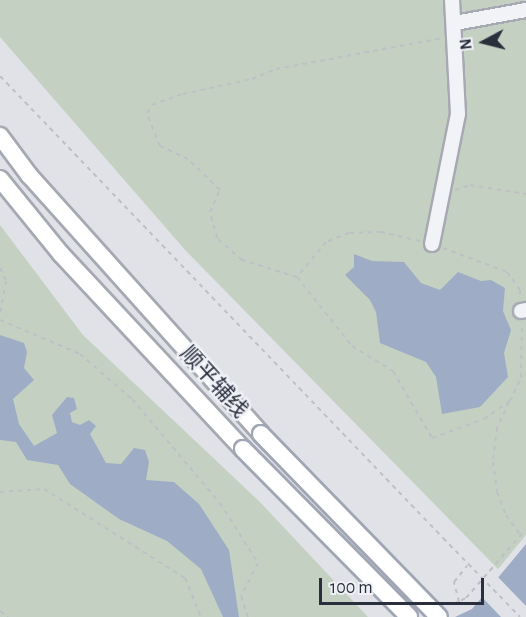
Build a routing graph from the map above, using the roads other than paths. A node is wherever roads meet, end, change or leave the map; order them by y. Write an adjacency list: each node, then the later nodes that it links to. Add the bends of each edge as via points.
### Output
1 (452, 0): 3 (lane)
2 (526, 10): 3 (lane)
3 (455, 29): 6 (lane, via 458,114)
4 (0, 136): 8 (main road, 顺平辅线, bridge, via 29,175 261,434)
5 (0, 179): 7 (main road, 顺平辅线, bridge, via 61,254 243,449)
6 (432, 244)
7 (409, 617)
8 (439, 617)

